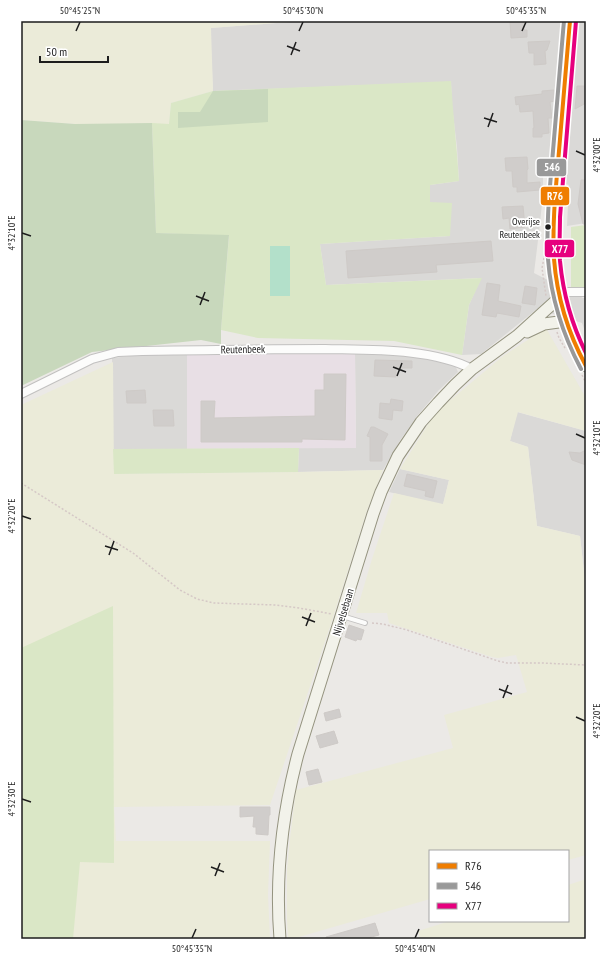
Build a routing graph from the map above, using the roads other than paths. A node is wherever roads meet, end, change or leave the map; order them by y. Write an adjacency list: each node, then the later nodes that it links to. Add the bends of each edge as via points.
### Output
1 (570, 21): 3 (main road, via 554,217 555,267)
2 (586, 292): 3 (street, via 568,292)
3 (560, 297): 4 (main road); 5 (main road, Nijvelsebaan)
4 (566, 321): 5 (main road, Nijvelsebaan, via 544,324); 6 (main road)
5 (518, 336): 7 (main road, Nijvelsebaan)
6 (586, 366)
7 (472, 369): 8 (street, Reutenbeek, via 447,359 390,351 294,349 118,352 92,359); 9 (main road, Nijvelsebaan, via 425,417 396,462 373,514)
8 (21, 394)
9 (341, 616): 10 (lane); 11 (main road, Nijvelsebaan, via 298,754 288,798 278,887)
10 (365, 623)
11 (280, 939)

